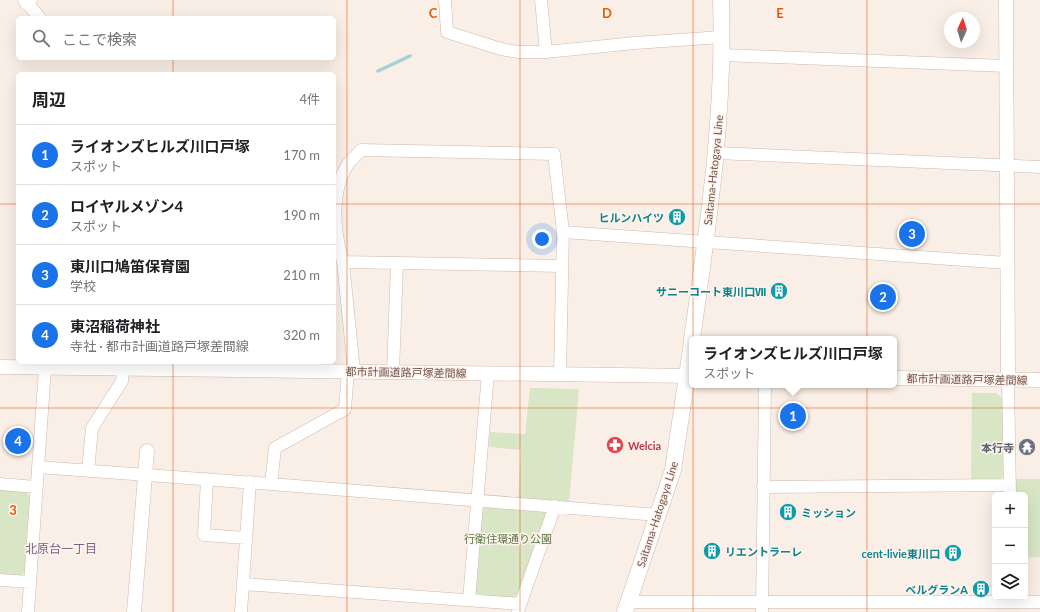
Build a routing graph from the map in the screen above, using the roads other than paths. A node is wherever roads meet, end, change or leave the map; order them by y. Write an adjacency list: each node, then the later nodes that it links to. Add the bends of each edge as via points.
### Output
1 (446, 0): 8 (street, via 447,32 501,49)
2 (541, 0): 8 (street)
3 (721, 0): 7 (main road, Saitama-Hatogaya Line)
4 (1006, 0): 10 (street)
5 (27, 1): 6 (street)
6 (38, 16)
7 (722, 37): 8 (street); 9 (main road, Saitama-Hatogaya Line)
8 (546, 52)
9 (722, 55): 10 (street); 11 (main road, Saitama-Hatogaya Line)
10 (1006, 66): 12 (street)
11 (716, 153): 12 (street); 15 (main road, Saitama-Hatogaya Line)
12 (1008, 165): 13 (street); 17 (street)
13 (1040, 167)
14 (563, 232): 15 (street); 16 (street, via 554,154 361,150 348,164 337,190 338,245); 19 (street)
15 (705, 243): 17 (street); 20 (main road, Saitama-Hatogaya Line)
16 (344, 262): 18 (street); 24 (street)
17 (1007, 263): 30 (street)
18 (397, 264): 19 (street); 25 (street)
19 (562, 266): 27 (street)
20 (692, 336)
21 (0, 366): 22 (street, 都市計画道路戸塚差間線)
22 (45, 368): 23 (street, 都市計画道路戸塚差間線); 35 (street)
23 (123, 368): 24 (street, 都市計画道路戸塚差間線); 36 (street, via 122,381 92,428)
24 (351, 371): 25 (street, 都市計画道路戸塚差間線); 41 (street, via 345,409 275,448)
25 (393, 372): 26 (street, 都市計画道路戸塚差間線)
26 (488, 373): 27 (street, 都市計画道路戸塚差間線); 45 (street)
27 (560, 374): 28 (street, 都市計画道路戸塚差間線)
28 (689, 376)
29 (897, 378): 30 (street, 都市計画道路戸塚差間線)
30 (1008, 379): 31 (street, 都市計画道路戸塚差間線); 44 (street)
31 (1040, 380)
32 (689, 382): 47 (main road, Saitama-Hatogaya Line, via 673,470)
33 (765, 388): 43 (street)
34 (147, 451): 37 (street)
35 (38, 467): 36 (street); 42 (street)
36 (88, 471): 37 (street)
37 (145, 475): 38 (street); 59 (street)
38 (207, 479): 39 (street); 48 (street, via 204,536)
39 (250, 482): 41 (street); 48 (street)
40 (0, 484): 42 (street)
41 (271, 484): 45 (street)
42 (36, 487): 50 (street)
43 (763, 487): 44 (street); 56 (street)
44 (1010, 490)
45 (478, 501): 46 (street); 52 (street)
46 (555, 506): 47 (street); 57 (street)
47 (658, 515): 55 (main road, Saitama-Hatogaya Line)
48 (246, 538): 51 (street)
49 (0, 580): 50 (street)
50 (30, 582): 58 (street)
51 (243, 584): 52 (street); 60 (street)
52 (469, 600): 57 (street)
53 (1040, 602): 54 (street)
54 (1012, 604): 56 (street)
55 (626, 607): 56 (street)
56 (762, 607)
57 (519, 608)
58 (28, 612)
59 (134, 612)
60 (241, 612)

